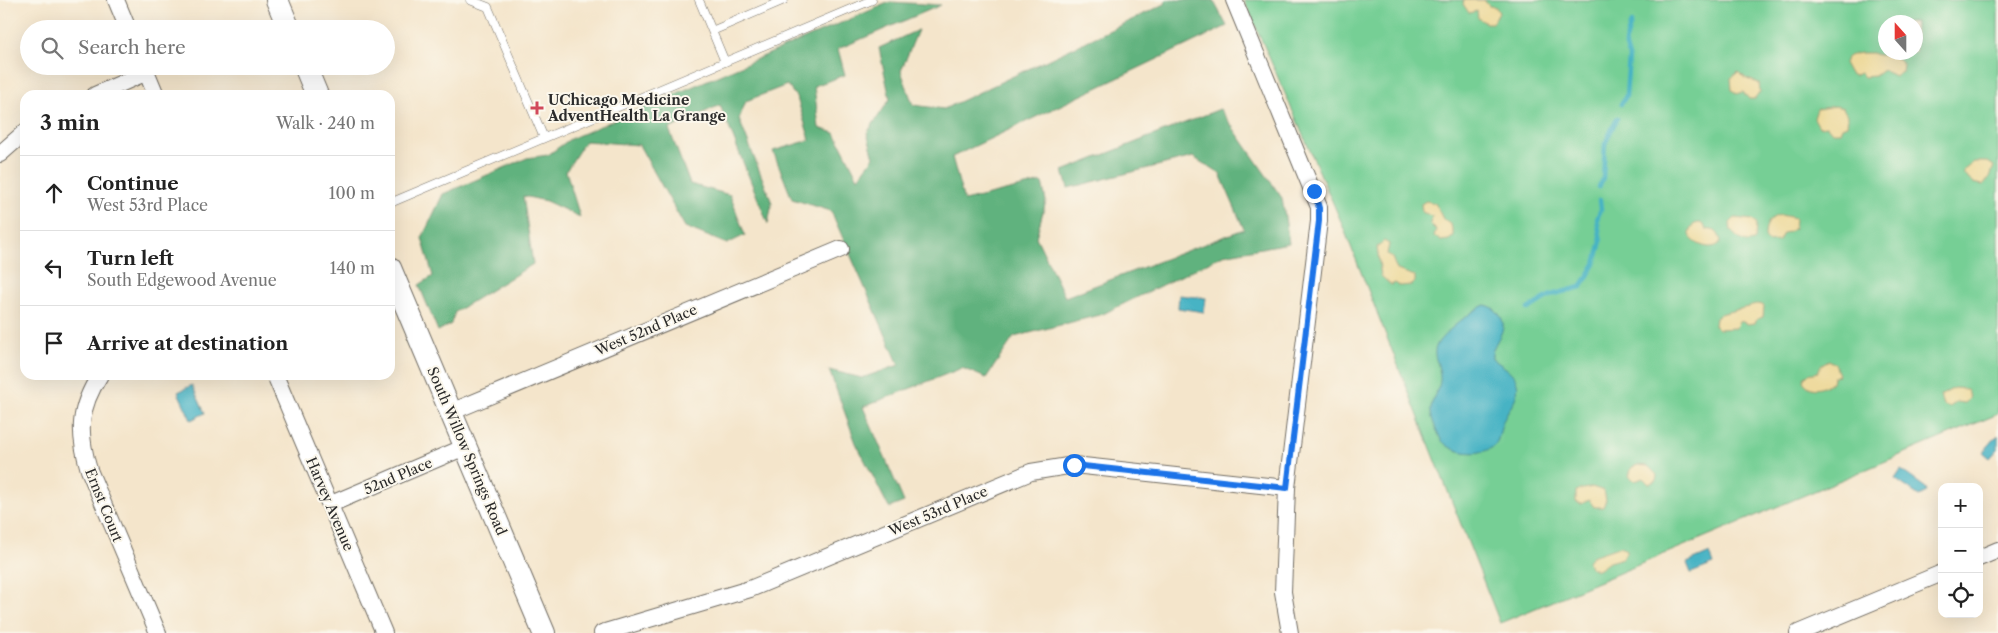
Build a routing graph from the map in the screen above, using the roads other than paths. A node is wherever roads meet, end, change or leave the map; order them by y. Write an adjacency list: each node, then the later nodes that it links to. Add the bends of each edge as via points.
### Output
1 (116, 0): 8 (street)
2 (277, 0): 9 (street)
3 (470, 0): 19 (lane, via 488,7)
4 (699, 0): 10 (lane)
5 (784, 0): 10 (lane)
6 (872, 0): 11 (lane)
7 (1234, 0): 28 (street, via 1319,208)
8 (124, 20)
9 (285, 20)
10 (712, 31): 11 (lane)
11 (725, 62): 19 (lane)
12 (133, 75): 15 (street)
13 (148, 75): 16 (street)
14 (309, 75): 17 (street)
15 (105, 90)
16 (154, 90)
17 (315, 90)
18 (20, 136): 20 (street)
19 (544, 138): 21 (lane)
20 (0, 154)
21 (395, 201)
22 (841, 249): 26 (street, West 52nd Place)
23 (395, 280): 26 (street, South Willow Springs Road)
24 (97, 380): 33 (street, Ernst Court, via 84,406 82,448)
25 (277, 380): 29 (street, Harvey Avenue)
26 (450, 412): 27 (street, South Willow Springs Road)
27 (465, 447): 29 (street, 52nd Place); 35 (street, South Willow Springs Road)
28 (1287, 488): 36 (street, West 53rd Place, via 1074,465 1031,472 750,589); 37 (street, via 1283,592)
29 (331, 504): 34 (street, Harvey Avenue)
30 (1998, 550): 31 (street)
31 (1983, 556)
32 (1938, 575): 38 (street)
33 (158, 633)
34 (384, 633)
35 (544, 633)
36 (602, 633)
37 (1290, 633)
38 (1798, 633)

